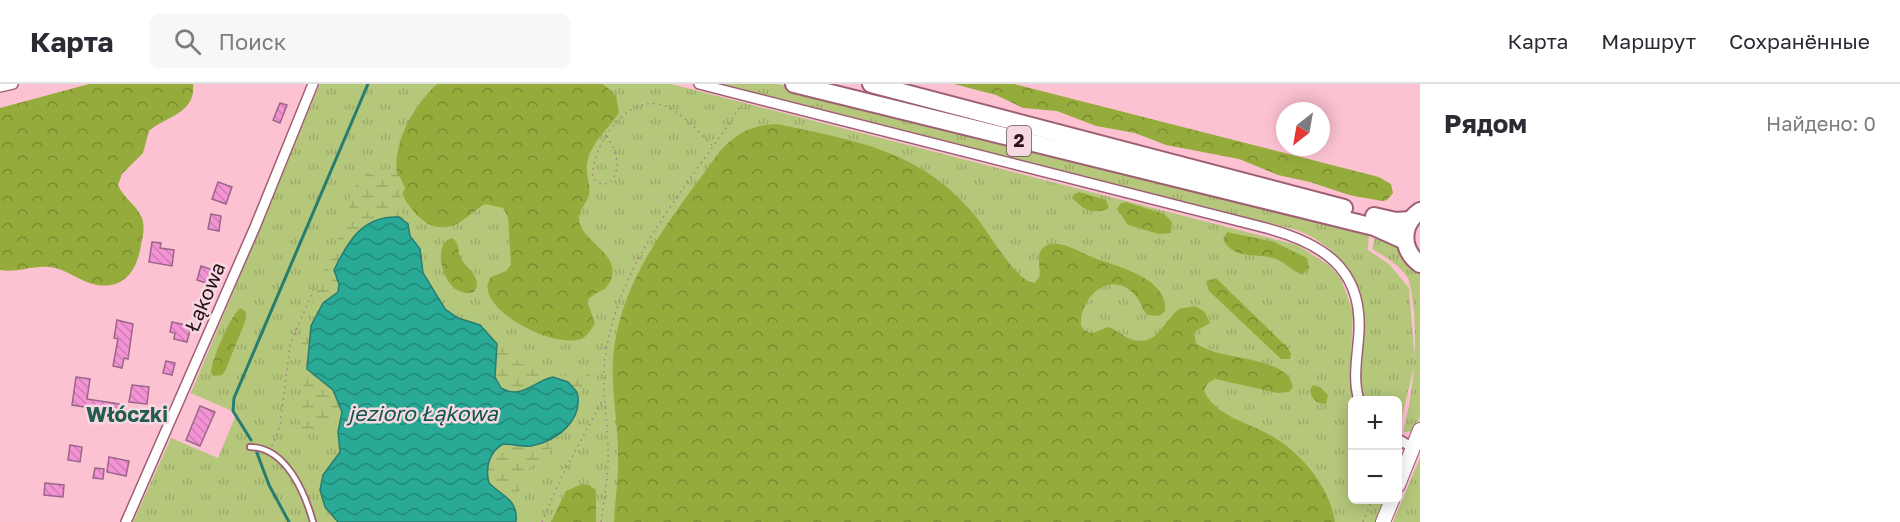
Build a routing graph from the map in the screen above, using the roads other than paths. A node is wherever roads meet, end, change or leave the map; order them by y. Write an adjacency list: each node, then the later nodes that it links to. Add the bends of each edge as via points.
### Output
1 (13, 84): 6 (street)
2 (313, 84): 17 (street, Łąkowa)
3 (699, 84): 10 (street, via 1308,241 1347,277 1357,303)
4 (794, 84): 8 (highway, 2, via 1374,227)
5 (872, 84): 7 (highway, 2, via 1386,219)
6 (0, 87)
7 (1415, 216): 8 (highway, 2)
8 (1405, 240): 9 (highway, via 1409,253)
9 (1420, 264)
10 (1358, 396)
11 (1420, 430): 14 (main road)
12 (1402, 442): 14 (street)
13 (250, 447): 18 (lane, via 269,450 284,464 299,486)
14 (1413, 447): 15 (main road)
15 (1402, 475)
16 (1390, 504): 19 (main road)
17 (126, 522)
18 (313, 522)
19 (1383, 522)

